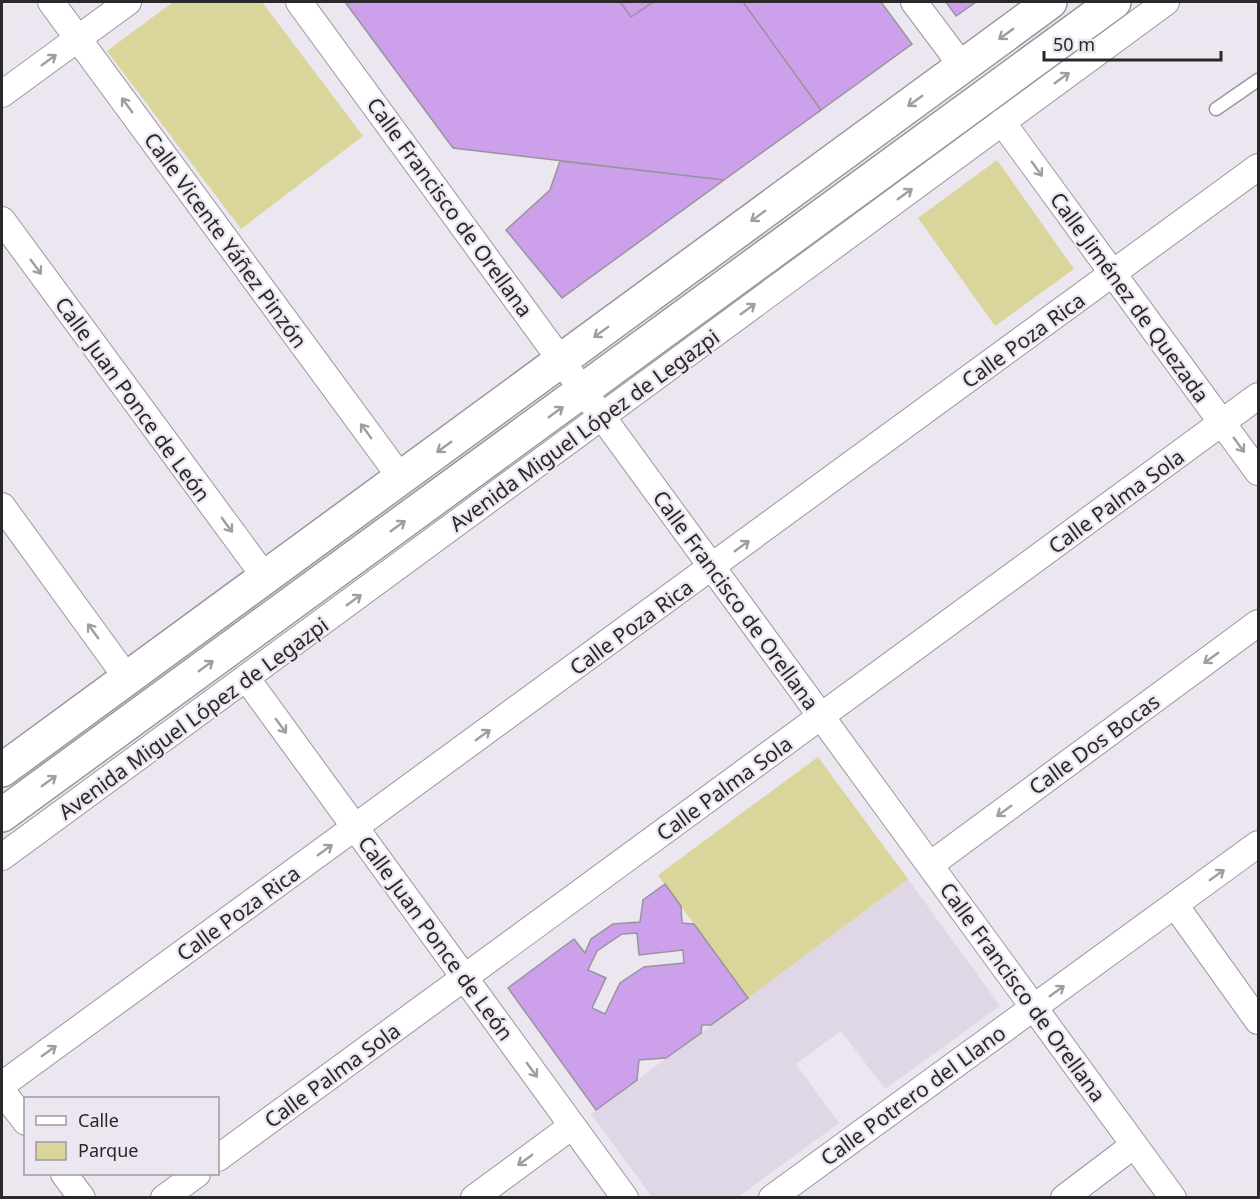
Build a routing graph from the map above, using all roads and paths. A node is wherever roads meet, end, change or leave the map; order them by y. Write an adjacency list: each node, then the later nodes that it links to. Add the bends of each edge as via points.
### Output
1 (51, 2): 8 (street, Calle Vicente Yáñez Pinzón)
2 (128, 2): 8 (street)
3 (300, 2): 17 (street, Calle Francisco de Orellana)
4 (914, 2): 9 (street)
5 (1050, 2): 9 (main road, one-way to 9)
6 (1114, 2): 19 (main road, Avenida Miguel López de Legazpi)
7 (1166, 2): 13 (street, Avenida Miguel López de Legazpi, one-way to 7)
8 (78, 38): 11 (street, one-way to 8); 22 (street, Calle Vicente Yáñez Pinzón, one-way to 8)
9 (962, 66): 17 (main road, one-way to 17)
10 (1258, 80): 12 (lane)
11 (2, 94)
12 (1216, 109)
13 (1002, 122): 16 (street, Calle Jiménez de Quezada, one-way to 16); 19 (street, Avenida Miguel López de Legazpi, one-way to 13)
14 (1258, 167): 16 (street, Calle Poza Rica)
15 (2, 220): 25 (street, Calle Juan Ponce de León, one-way to 25)
16 (1113, 273): 20 (street, Calle Jiménez de Quezada); 24 (street, Calle Poza Rica, one-way to 16)
17 (562, 360): 19 (street, Calle Francisco de Orellana); 22 (main road, one-way to 22)
18 (1258, 396): 20 (street, Calle Palma Sola)
19 (594, 403): 24 (street, Calle Francisco de Orellana); 28 (street, Avenida Miguel López de Legazpi, one-way to 19); 31 (main road, Avenida Miguel López de Legazpi, one-way to 19)
20 (1222, 422): 21 (street, Calle Jiménez de Quezada, one-way to 21); 29 (street, Calle Palma Sola)
21 (1258, 472)
22 (401, 478): 25 (main road)
23 (2, 506): 27 (street, one-way to 23)
24 (714, 567): 29 (street, Calle Francisco de Orellana); 32 (street, Calle Poza Rica, one-way to 24)
25 (265, 577): 27 (main road)
26 (1258, 623): 35 (street, Calle Dos Bocas, one-way to 35)
27 (127, 678): 30 (main road)
28 (247, 679): 32 (street, Calle Juan Ponce de León, one-way to 32); 34 (street, Avenida Miguel López de Legazpi)
29 (821, 717): 35 (street, Calle Francisco de Orellana); 37 (street, Calle Palma Sola)
30 (2, 770)
31 (2, 815)
32 (356, 828): 37 (street, Calle Juan Ponce de León); 40 (street, Calle Poza Rica, one-way to 32)
33 (1258, 844): 36 (street, Calle Potrero del Llano, one-way to 33)
34 (2, 857)
35 (930, 865): 38 (street, Calle Francisco de Orellana)
36 (1175, 905): 38 (street, Calle Potrero del Llano, one-way to 36); 39 (street)
37 (465, 978): 43 (street, Calle Juan Ponce de León, one-way to 43); 45 (street, Calle Palma Sola)
38 (1035, 1007): 44 (street, Calle Francisco de Orellana); 52 (street, Calle Potrero del Llano)
39 (1258, 1021)
40 (2, 1085)
41 (2, 1090): 42 (street)
42 (24, 1119)
43 (572, 1125): 50 (street, one-way to 50); 51 (street, Calle Juan Ponce de León)
44 (1134, 1145): 53 (street); 54 (street, Calle Francisco de Orellana)
45 (219, 1157)
46 (66, 1175): 48 (street)
47 (194, 1175): 49 (street)
48 (82, 1197)
49 (164, 1197)
50 (474, 1197)
51 (625, 1197)
52 (772, 1197)
53 (1064, 1197)
54 (1173, 1197)

